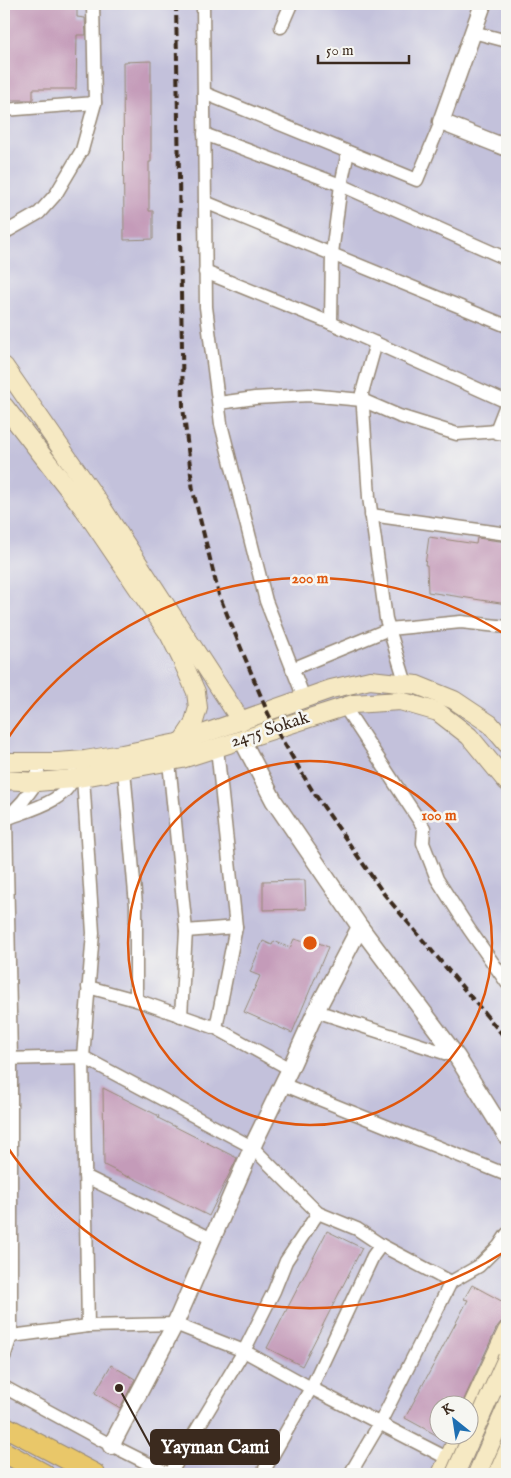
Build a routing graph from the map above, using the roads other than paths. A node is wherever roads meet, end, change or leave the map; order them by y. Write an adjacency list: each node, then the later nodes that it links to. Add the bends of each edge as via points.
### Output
1 (93, 4): 9 (street)
2 (203, 4): 8 (street)
3 (291, 4): 5 (street)
4 (483, 4): 6 (street)
5 (281, 28)
6 (473, 32): 7 (street); 11 (street)
7 (507, 41)
8 (204, 93): 12 (street); 14 (street)
9 (95, 103): 10 (street); 17 (street, via 82,150 56,194 39,213)
10 (4, 110)
11 (441, 122): 13 (street); 14 (street, via 417,180)
12 (204, 134): 15 (street); 16 (street)
13 (507, 148)
14 (348, 152): 15 (street)
15 (341, 185): 18 (street); 19 (street)
16 (205, 202): 18 (street); 20 (street)
17 (4, 233)
18 (332, 253): 21 (street); 22 (street)
19 (507, 259)
20 (205, 272): 21 (street); 27 (street, via 206,307)
21 (331, 323): 23 (street)
22 (507, 326)
23 (376, 343): 25 (street); 26 (street)
24 (4, 366): 39 (main road, via 97,500)
25 (362, 400): 27 (street, via 309,395); 30 (street, via 398,416 457,434); 31 (street)
26 (507, 402)
27 (219, 403): 35 (street, via 221,424 266,601)
28 (4, 406): 40 (main road, via 84,509 182,658 196,692 198,708 193,726)
29 (507, 408): 30 (street)
30 (503, 431)
31 (372, 515): 32 (street); 34 (street)
32 (507, 534)
33 (507, 627): 34 (street, via 461,622)
34 (389, 628): 35 (street); 36 (street)
35 (292, 669): 37 (street)
36 (406, 684): 37 (main road, 2475 Sokak, via 370,680); 42 (main road, 2475 Sokak, via 417,685 454,700 490,724)
37 (304, 698): 39 (main road, 2475 Sokak)
38 (344, 706): 41 (main road, 2475 Sokak); 52 (main road, 2475 Sokak, via 400,701 438,712 469,736); 57 (street, via 424,828 423,843 437,879)
39 (241, 720): 40 (main road, 2475 Sokak)
40 (183, 740): 44 (main road, 2475 Sokak)
41 (242, 740): 43 (main road, 2475 Sokak); 55 (street, via 274,801)
42 (507, 744)
43 (217, 748): 46 (main road, 2475 Sokak); 54 (street)
44 (72, 761): 47 (main road, 2475 Sokak); 49 (street)
45 (4, 762): 47 (main road, 2475 Sokak)
46 (169, 762): 48 (main road, 2475 Sokak); 56 (street)
47 (39, 763): 51 (street)
48 (124, 770): 49 (main road, 2475 Sokak); 59 (street, via 136,905)
49 (78, 778): 51 (main road, 2475 Sokak); 53 (street, via 50,802); 58 (street, via 93,933)
50 (4, 780): 51 (main road, 2475 Sokak)
51 (37, 782): 53 (street)
52 (507, 782)
53 (5, 819): 65 (street)
54 (236, 927): 56 (street); 62 (street)
55 (360, 927): 60 (street); 64 (street)
56 (186, 931): 61 (street)
57 (507, 984)
58 (88, 987): 59 (street); 63 (street)
59 (136, 1000): 61 (street)
60 (316, 1011): 64 (street); 66 (street)
61 (181, 1016): 62 (street)
62 (216, 1028): 66 (street)
63 (83, 1057): 65 (street); 69 (street); 71 (street)
64 (457, 1057): 68 (street)
65 (7, 1059): 80 (street)
66 (290, 1069): 67 (street)
67 (282, 1084): 69 (street); 70 (street)
68 (507, 1137)
69 (252, 1147): 72 (street); 74 (street)
70 (507, 1175)
71 (85, 1176): 74 (street); 78 (street)
72 (318, 1213): 75 (street, via 357,1229); 81 (street, via 286,1262)
73 (507, 1234): 76 (street, via 500,1246 479,1266)
74 (212, 1239): 77 (street)
75 (381, 1245): 76 (street); 85 (street)
76 (451, 1282): 88 (street)
77 (175, 1324): 78 (street); 81 (street); 91 (street)
78 (88, 1326): 80 (street)
79 (507, 1331): 86 (main road)
80 (8, 1337): 82 (street)
81 (244, 1351): 85 (street); 99 (street)
82 (4, 1357)
83 (507, 1358): 95 (main road, bridge)
84 (4, 1387): 91 (street)
85 (311, 1388): 88 (street); 100 (street)
86 (477, 1396)
87 (507, 1406): 102 (main road, bridge)
88 (380, 1423): 95 (street); 101 (street)
89 (4, 1426): 98 (main road)
90 (507, 1440): 103 (main road)
91 (112, 1446): 99 (street)
92 (456, 1446): 95 (main road)
93 (4, 1452): 97 (main road)
94 (4, 1462): 96 (street)
95 (448, 1469): 102 (street)
96 (25, 1474)
97 (44, 1474)
98 (95, 1474)
99 (169, 1474)
100 (262, 1474)
101 (350, 1474)
102 (478, 1474)
103 (493, 1474)

